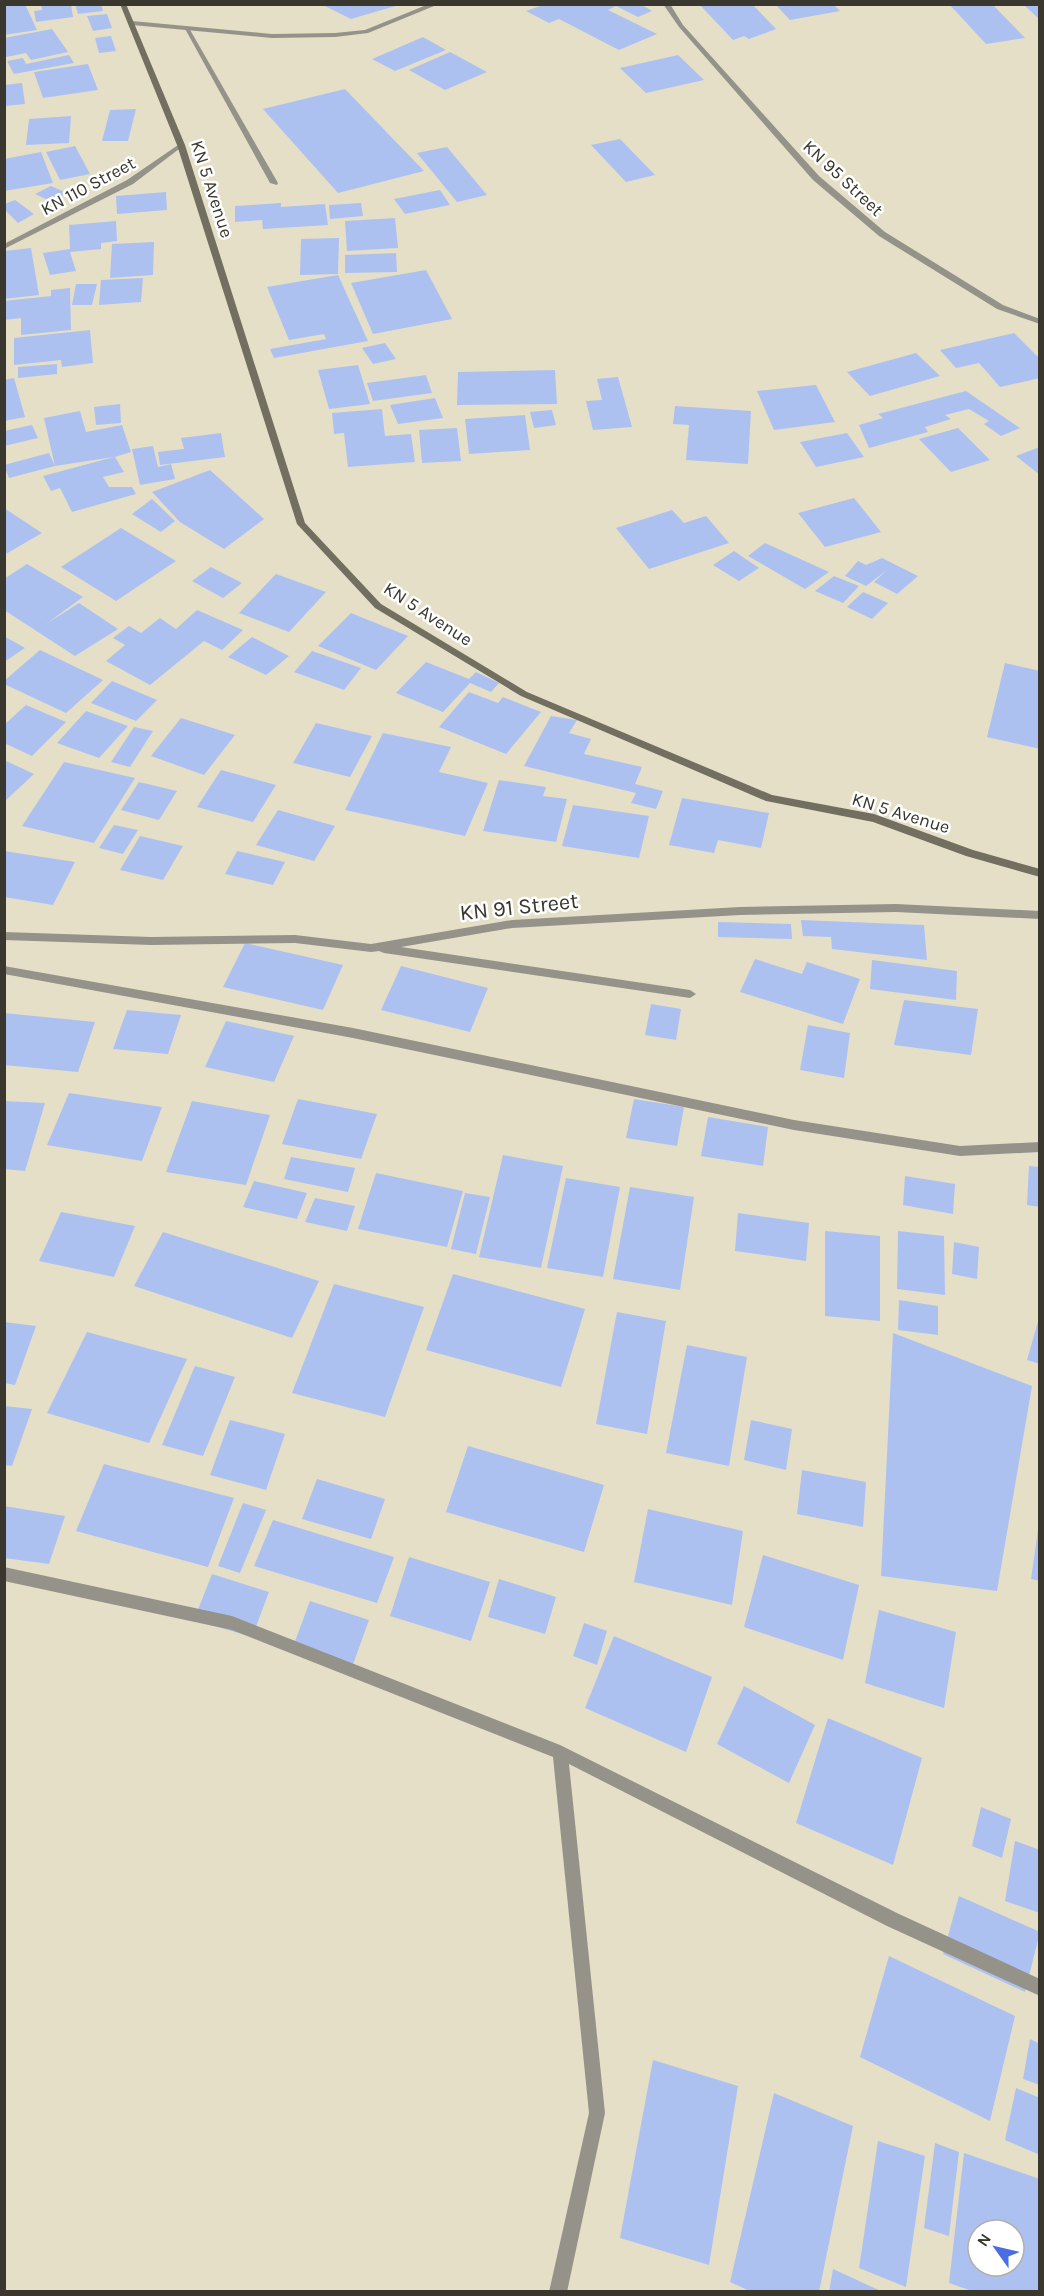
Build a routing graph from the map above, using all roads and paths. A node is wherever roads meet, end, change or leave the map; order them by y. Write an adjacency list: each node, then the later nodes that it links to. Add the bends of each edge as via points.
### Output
1 (123, 4): 4 (main road, KN 5 Avenue)
2 (436, 4): 5 (street, via 366,32 335,35 272,36)
3 (666, 4): 9 (street, KN 95 Street, via 681,26 816,178 882,234 1000,307)
4 (132, 23): 5 (street); 6 (main road, KN 5 Avenue)
5 (186, 28): 7 (street)
6 (181, 145): 8 (street, KN 110 Street, via 130,182); 10 (main road, KN 5 Avenue, via 301,524 378,606 524,694 770,798 874,818)
7 (274, 183)
8 (4, 247)
9 (1040, 322)
10 (1040, 873)
11 (1040, 915): 13 (street, KN 91 Street, via 896,908 740,911 512,924)
12 (4, 936): 13 (street, KN 91 Street, via 151,941 295,939)
13 (371, 948): 15 (street)
14 (4, 970): 16 (street, via 353,1033 794,1125 960,1151)
15 (690, 994)
16 (1040, 1147)
17 (4, 1574): 18 (street, via 232,1623)
18 (560, 1752): 19 (street, via 893,1920); 20 (street, via 597,2113)
19 (1040, 1989)
20 (558, 2292)

